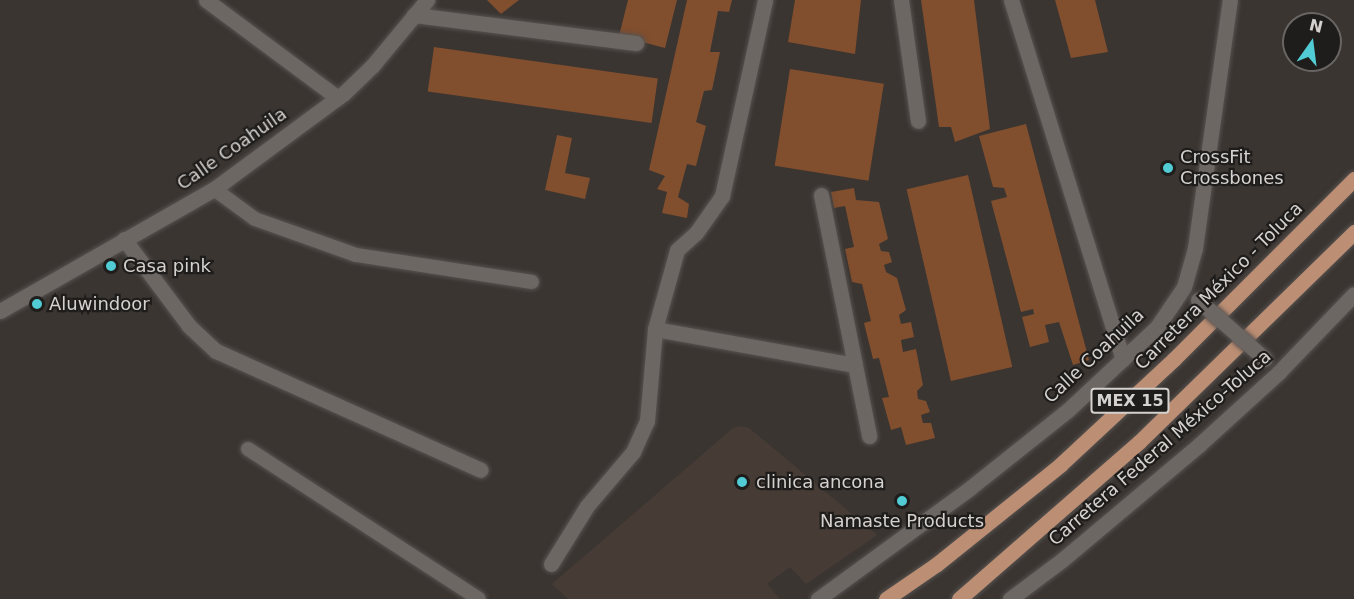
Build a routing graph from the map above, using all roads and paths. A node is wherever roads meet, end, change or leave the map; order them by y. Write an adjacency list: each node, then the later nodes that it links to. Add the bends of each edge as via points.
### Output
1 (206, 0): 9 (street)
2 (427, 0): 7 (street, Calle Coahuila)
3 (765, 0): 20 (street, via 722,196 696,233 677,250)
4 (901, 0): 10 (street)
5 (1011, 0): 21 (street)
6 (1230, 0): 17 (street, Calle Coahuila, via 1196,248)
7 (414, 15): 8 (street); 9 (street, Calle Coahuila, via 373,65)
8 (636, 43)
9 (338, 98): 12 (street, Calle Coahuila)
10 (918, 121)
11 (1354, 179): 30 (main road, Carretera México - Toluca / MEX 15, via 1174,359 1060,465 937,564)
12 (214, 189): 15 (street, Calle Coahuila); 16 (lane, via 255,219 356,255)
13 (821, 195): 22 (street)
14 (1354, 232): 31 (main road, MEX 15, via 1139,442)
15 (124, 239): 19 (street, Calle Coahuila); 26 (street, via 189,326 216,351)
16 (532, 282)
17 (1184, 287): 21 (street, Calle Coahuila, via 1157,327); 23 (street, bridge)
18 (1354, 294): 23 (street, Carretera Federal México-Toluca)
19 (0, 311)
20 (655, 330): 22 (street); 27 (street, via 647,421 633,452 587,506)
21 (1123, 358): 29 (street, Calle Coahuila, via 1068,410 970,488)
22 (855, 364): 24 (street)
23 (1279, 372): 32 (street, Carretera Federal México-Toluca, via 1124,509)
24 (868, 436)
25 (248, 449): 28 (lane)
26 (481, 470)
27 (551, 564)
28 (479, 599)
29 (818, 599)
30 (886, 599)
31 (959, 599)
32 (1010, 599)

